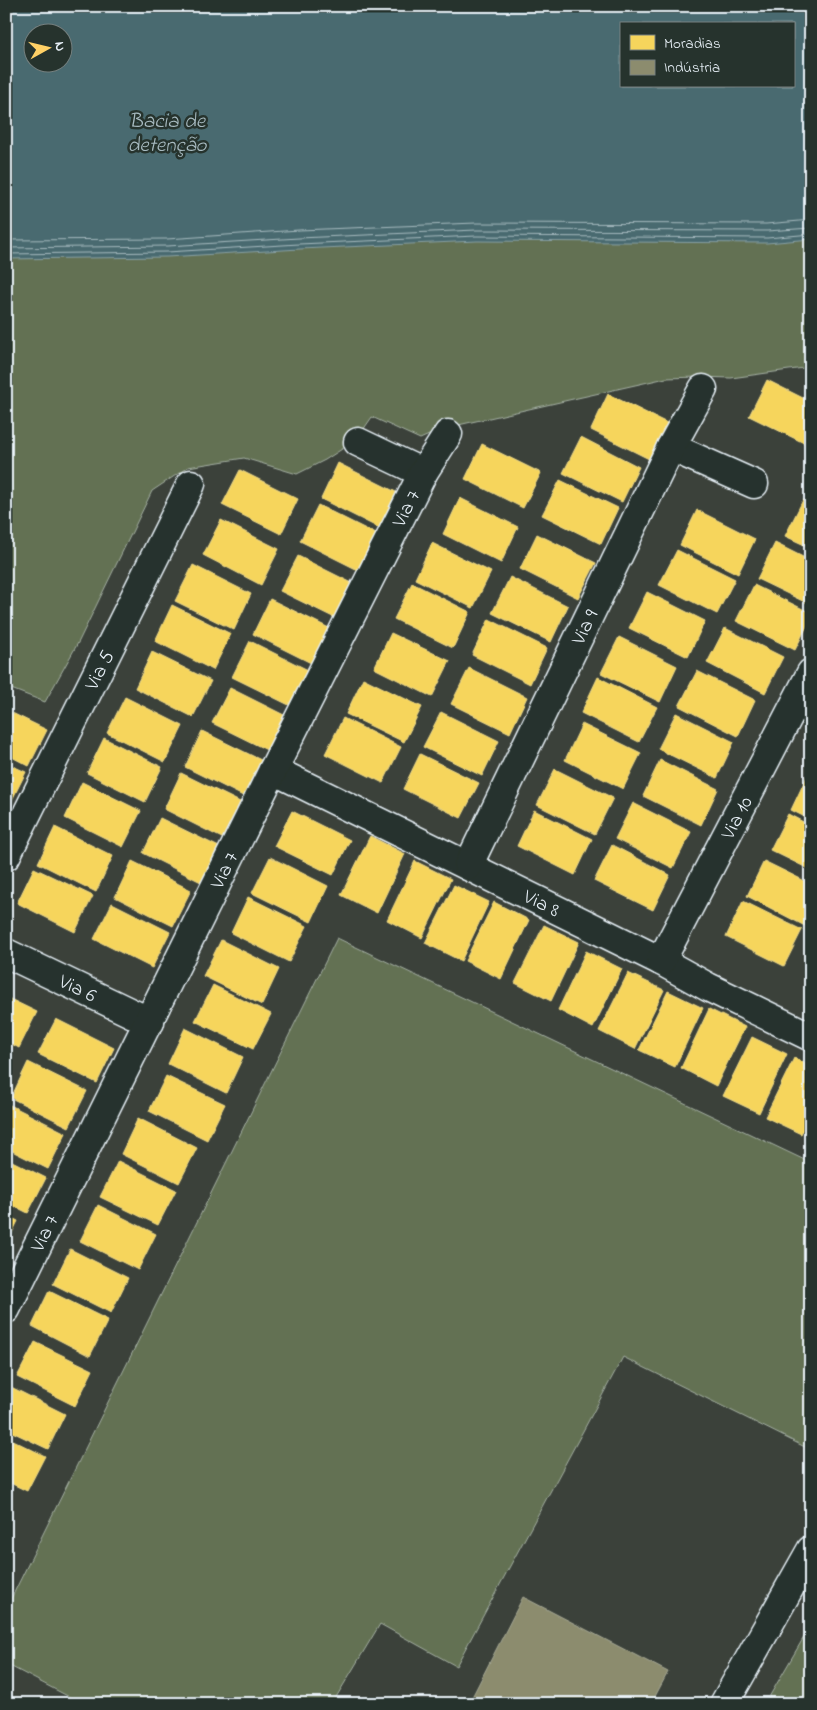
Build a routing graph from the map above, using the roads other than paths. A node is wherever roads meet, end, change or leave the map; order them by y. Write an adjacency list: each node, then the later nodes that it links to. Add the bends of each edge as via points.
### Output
1 (703, 389): 4 (street, Via 9)
2 (448, 434): 5 (street, Via 7)
3 (358, 442): 5 (street)
4 (671, 447): 7 (street); 11 (street, Via 9)
5 (423, 473): 9 (street, Via 7)
6 (191, 484): 10 (street, Via 5)
7 (754, 484)
8 (811, 672): 13 (street, Via 10)
9 (273, 770): 11 (street, Via 8); 14 (street, Via 7)
10 (6, 856)
11 (468, 866): 13 (street, Via 8)
12 (6, 953): 14 (street, Via 6)
13 (661, 961): 15 (street, Via 8)
14 (150, 1022): 16 (street, Via 7)
15 (811, 1037)
16 (6, 1309)
17 (811, 1550): 18 (street)
18 (724, 1704)

